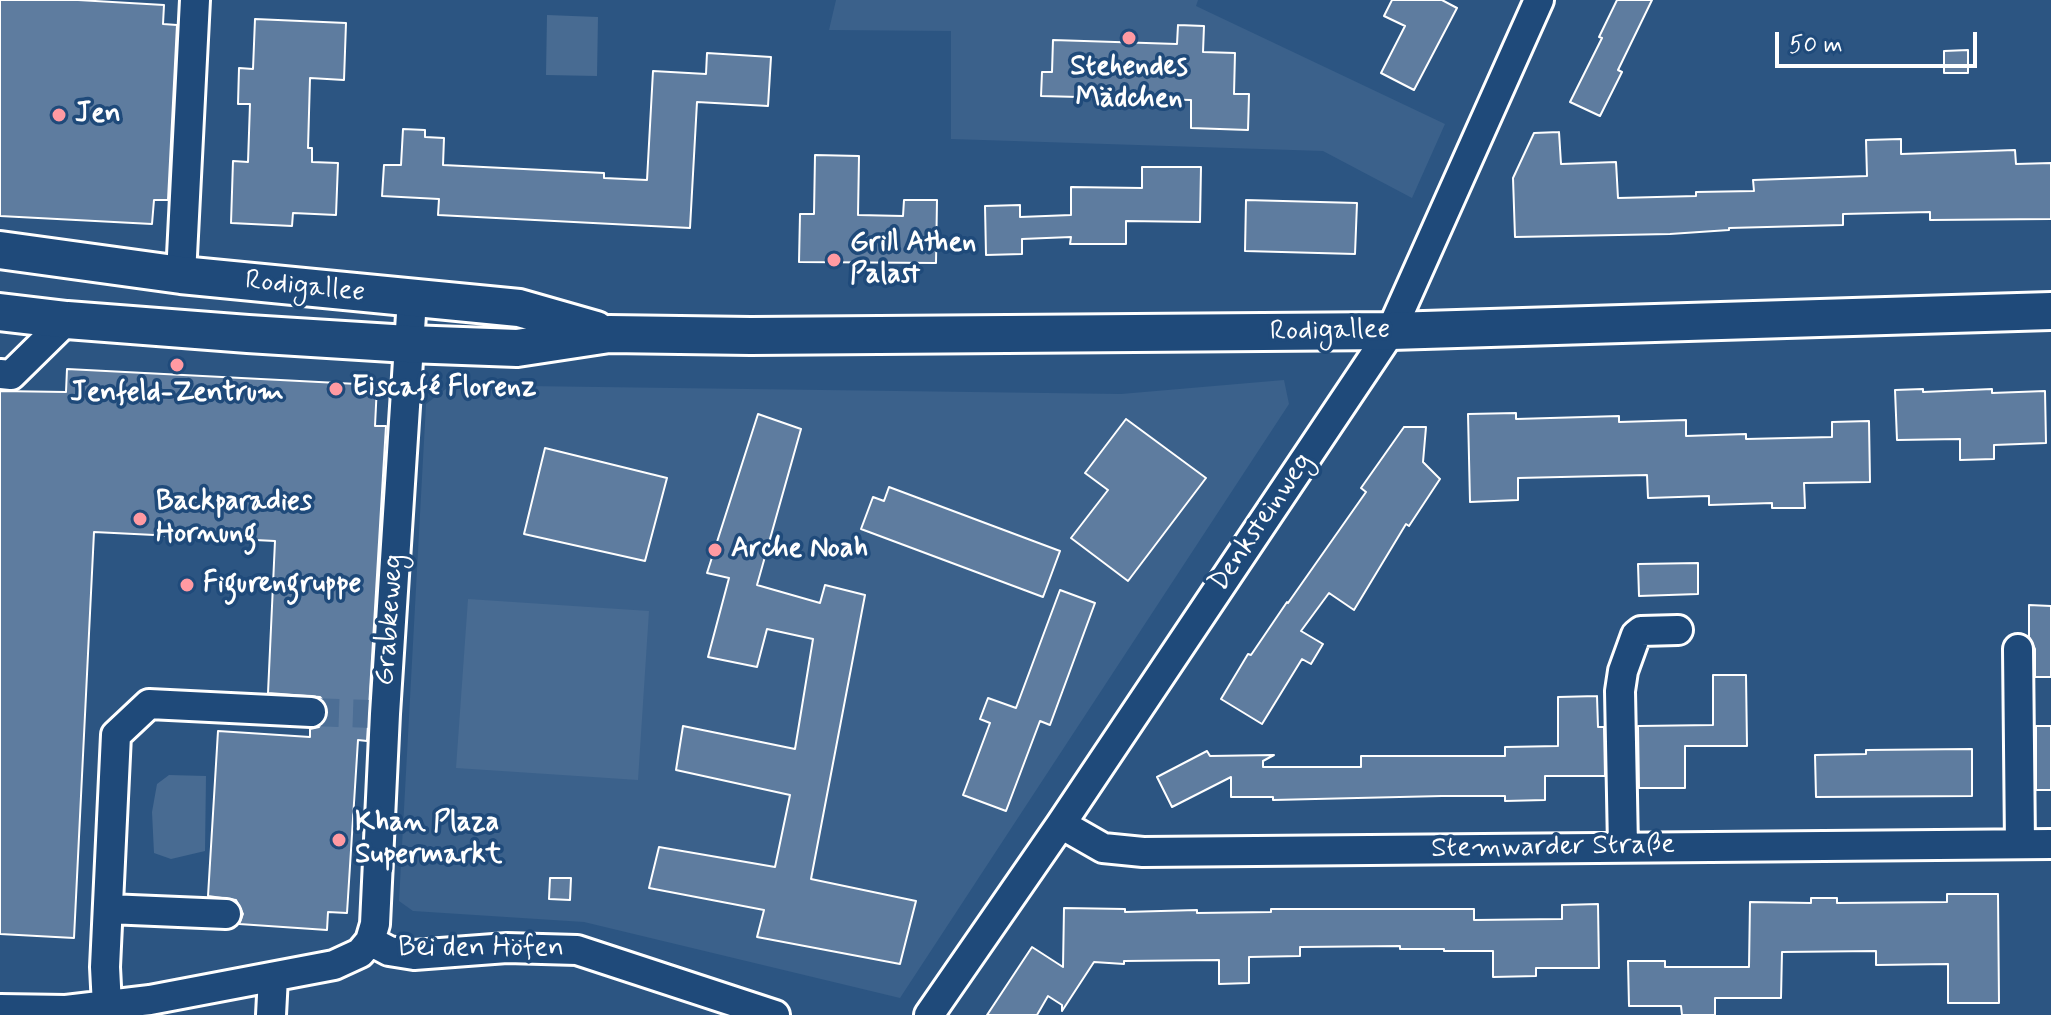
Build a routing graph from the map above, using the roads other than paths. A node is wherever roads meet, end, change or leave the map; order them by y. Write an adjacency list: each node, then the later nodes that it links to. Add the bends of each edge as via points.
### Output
1 (195, 0): 4 (street)
2 (1539, 0): 9 (street, Denksteinweg)
3 (0, 250): 4 (main road, Rodigallee)
4 (181, 275): 5 (main road, Rodigallee)
5 (412, 299): 10 (main road, Rodigallee, via 519,308); 11 (street, Grabkeweg)
6 (2051, 311): 9 (main road, Rodigallee)
7 (0, 312): 8 (main road, Rodigallee)
8 (67, 320): 11 (main road, Rodigallee); 12 (street, via 11,375)
9 (1391, 331): 10 (main road, Rodigallee); 16 (street, Denksteinweg)
10 (609, 334): 11 (main road, Rodigallee, via 517,348)
11 (408, 344): 22 (street, Grabkeweg, via 378,714 375,924)
12 (0, 374)
13 (1678, 630): 19 (street, via 1641,631 1623,671)
14 (2018, 649): 17 (street)
15 (311, 712): 20 (street, via 149,704 116,735)
16 (1061, 824): 19 (street, Stemwarder Straße, via 1103,848 1143,852); 29 (street, Denksteinweg)
17 (2020, 844): 18 (street, Stemwarder Straße); 19 (street, Stemwarder Straße)
18 (2051, 844)
19 (1623, 847)
20 (108, 909): 21 (street); 24 (street)
21 (226, 914)
22 (370, 941): 23 (street, Bei den Höfen, via 343,962); 28 (street, Bei den Höfen, via 414,955 507,948 577,950)
23 (273, 977): 24 (street, Bei den Höfen); 27 (street)
24 (107, 1006): 26 (street, Bei den Höfen)
25 (0, 1009): 26 (street, Bei den Höfen)
26 (37, 1013)
27 (271, 1015)
28 (775, 1015)
29 (929, 1015)

